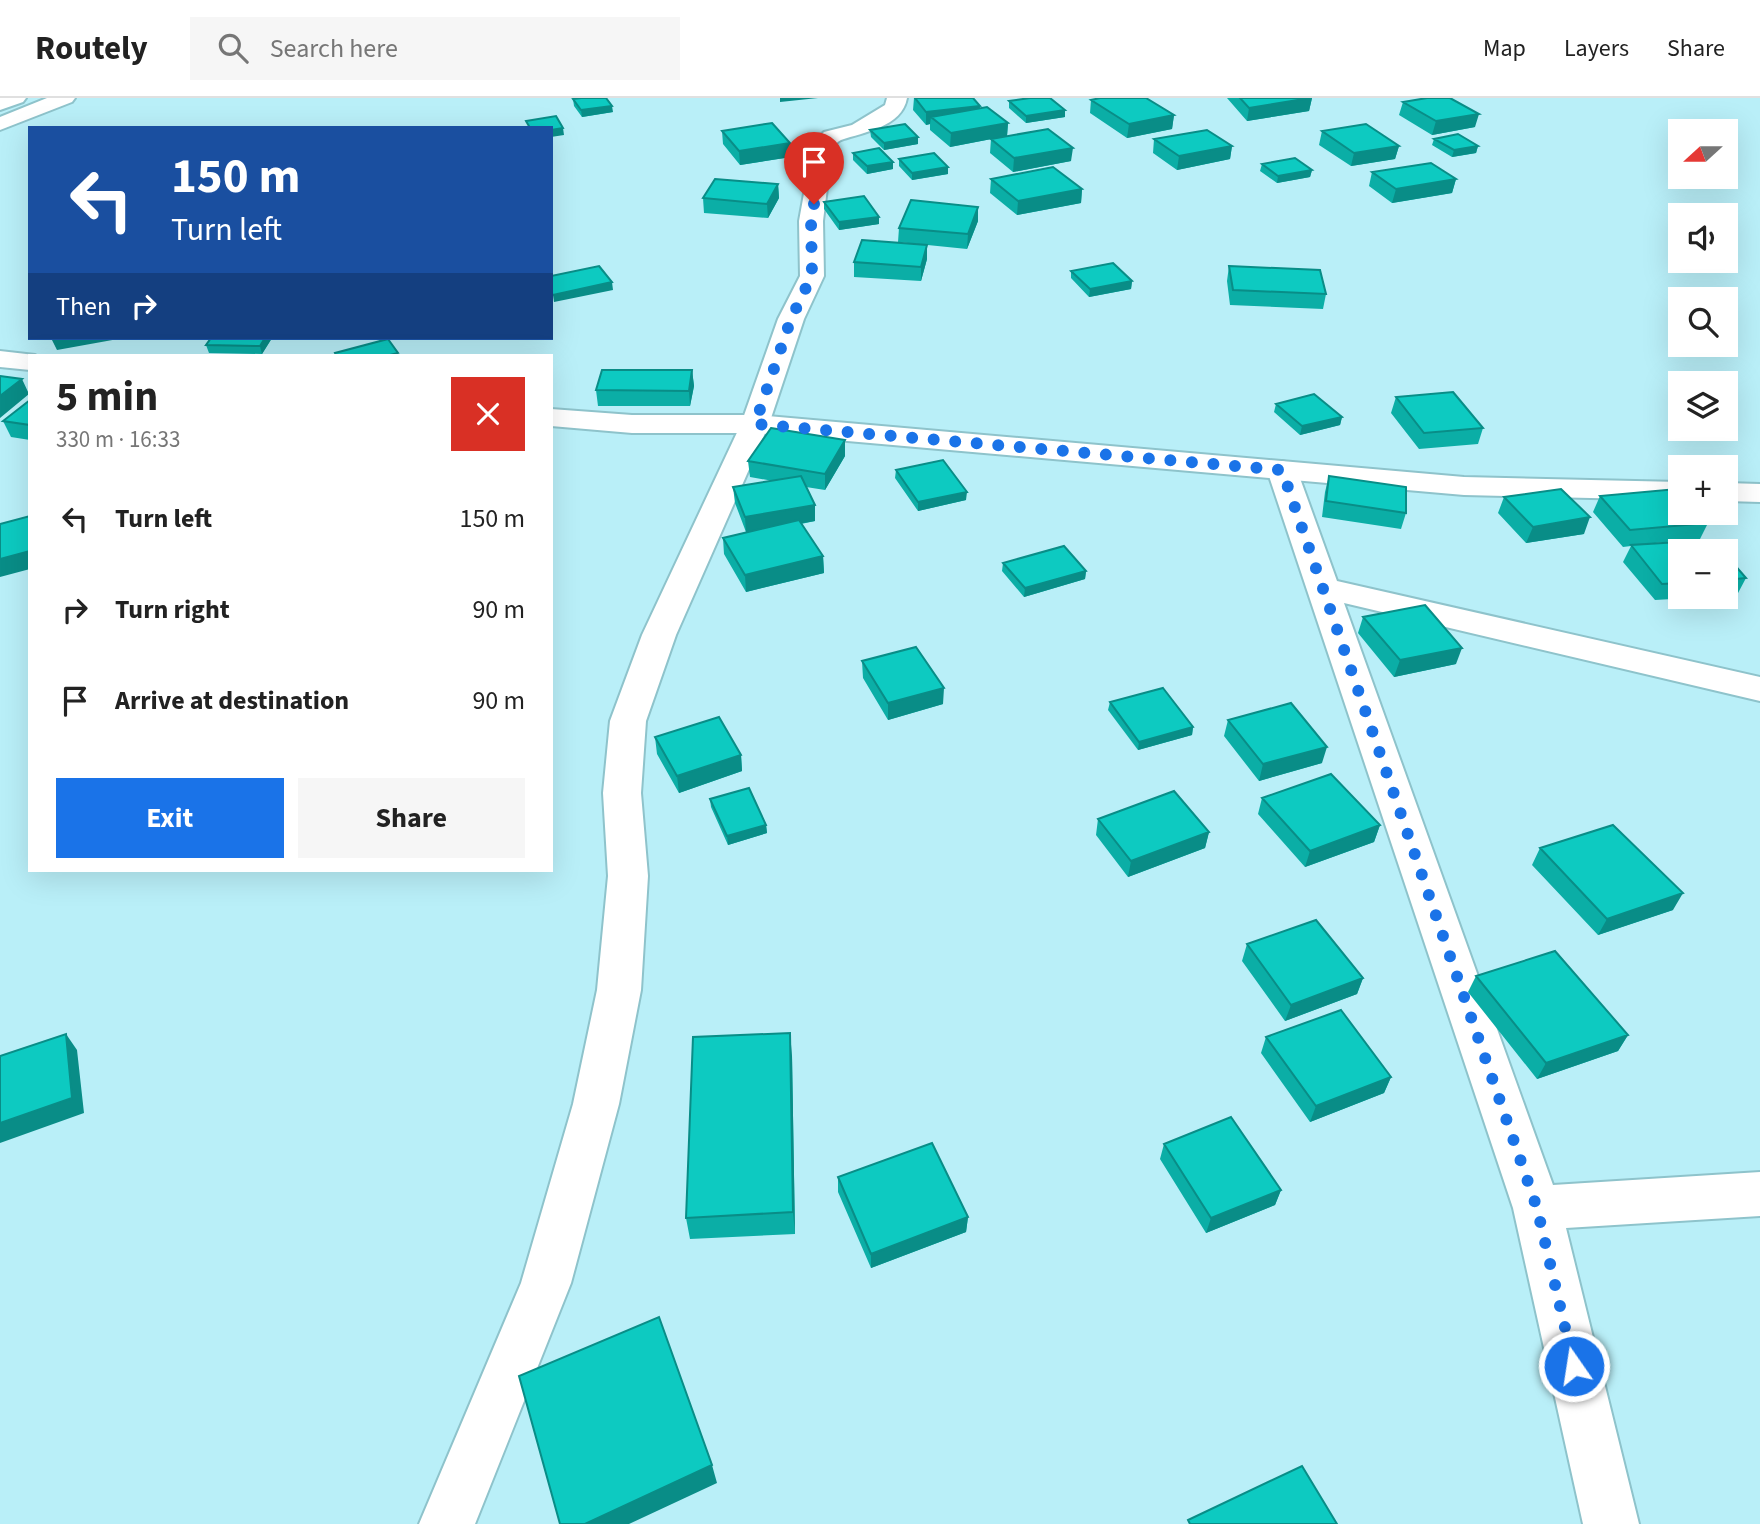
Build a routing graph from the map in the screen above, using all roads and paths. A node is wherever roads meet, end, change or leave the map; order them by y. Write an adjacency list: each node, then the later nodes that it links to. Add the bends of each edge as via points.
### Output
1 (16, 98): 4 (main road)
2 (65, 98): 5 (main road)
3 (897, 98): 9 (main road, via 895,108 859,130 831,136 814,154 812,275 791,319)
4 (0, 104)
5 (0, 124)
6 (0, 359): 7 (main road)
7 (28, 362)
8 (553, 417): 9 (main road, via 632,424)
9 (755, 424): 10 (main road); 18 (main road, via 659,635 628,721 622,793 628,876 620,990 596,1104 547,1283)
10 (1282, 470): 11 (main road, via 1464,486); 14 (main road)
11 (1668, 491)
12 (1738, 492): 13 (main road)
13 (1760, 493)
14 (1324, 588): 15 (main road); 17 (main road)
15 (1760, 690)
16 (1760, 1194): 17 (main road)
17 (1537, 1208): 19 (main road)
18 (447, 1524)
19 (1611, 1524)

